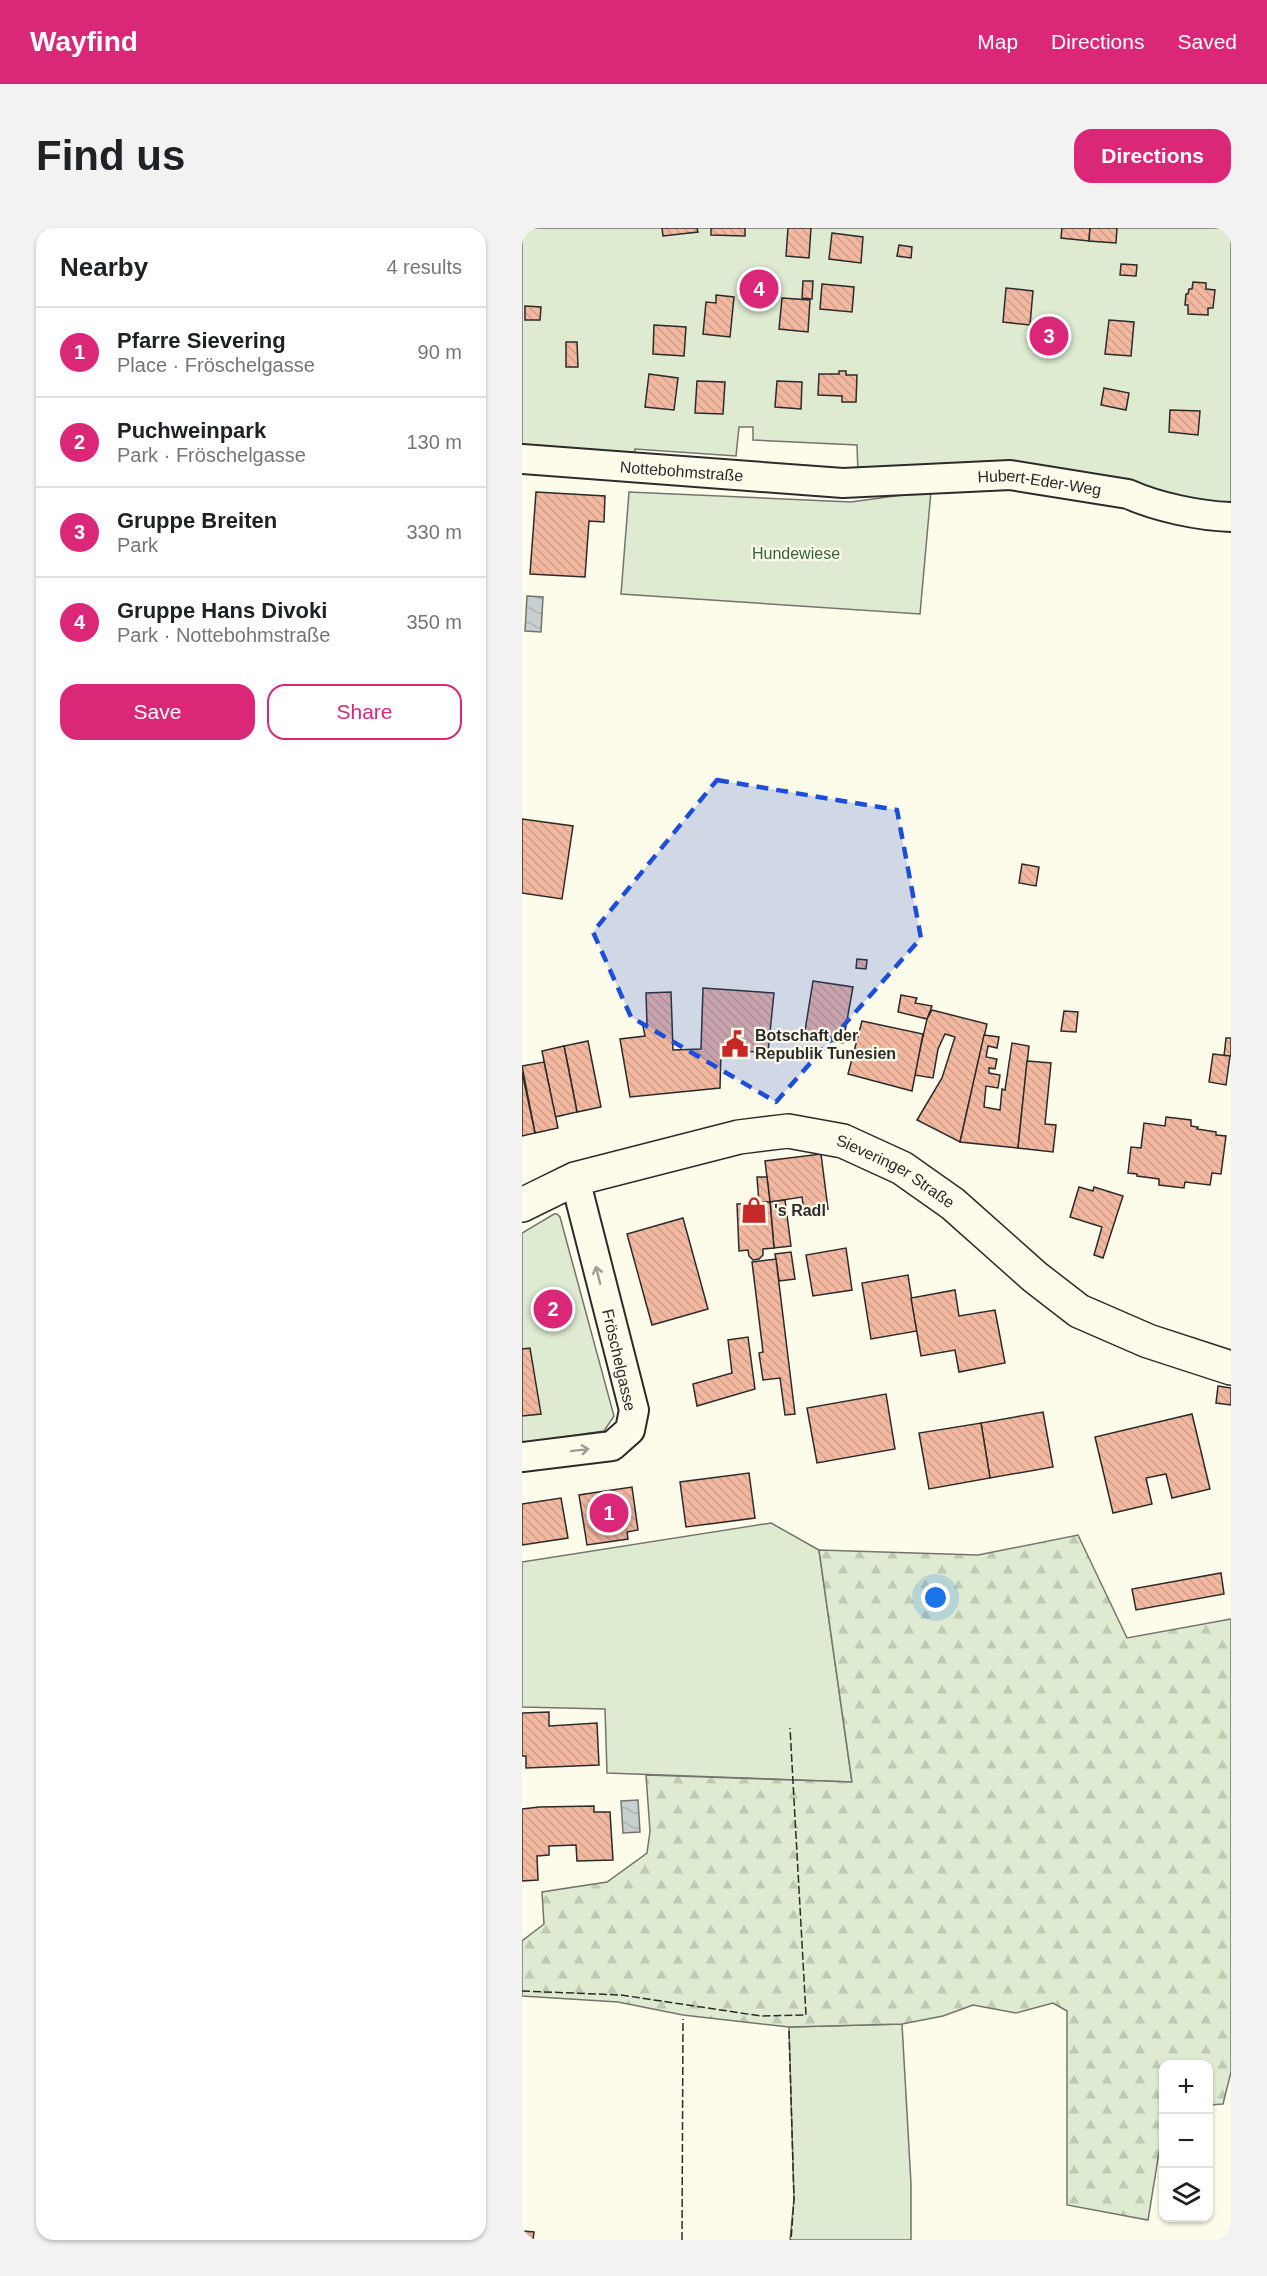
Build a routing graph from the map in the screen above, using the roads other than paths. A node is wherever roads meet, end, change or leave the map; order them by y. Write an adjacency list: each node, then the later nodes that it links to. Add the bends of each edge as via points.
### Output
1 (522, 459): 2 (street, Nottebohmstraße)
2 (843, 483): 3 (street, Hubert-Eder-Weg, via 1011,476)
3 (1231, 517)
4 (575, 1179): 5 (main road, Sieveringer Straße); 6 (main road, Sieveringer Straße, via 739,1137 788,1131 843,1141 902,1168 953,1204 1079,1311 1148,1341); 7 (street, Fröschelgasse, one-way to 4, via 612,1446 630,1430 634,1410)
5 (522, 1205)
6 (1231, 1368)
7 (522, 1457)

